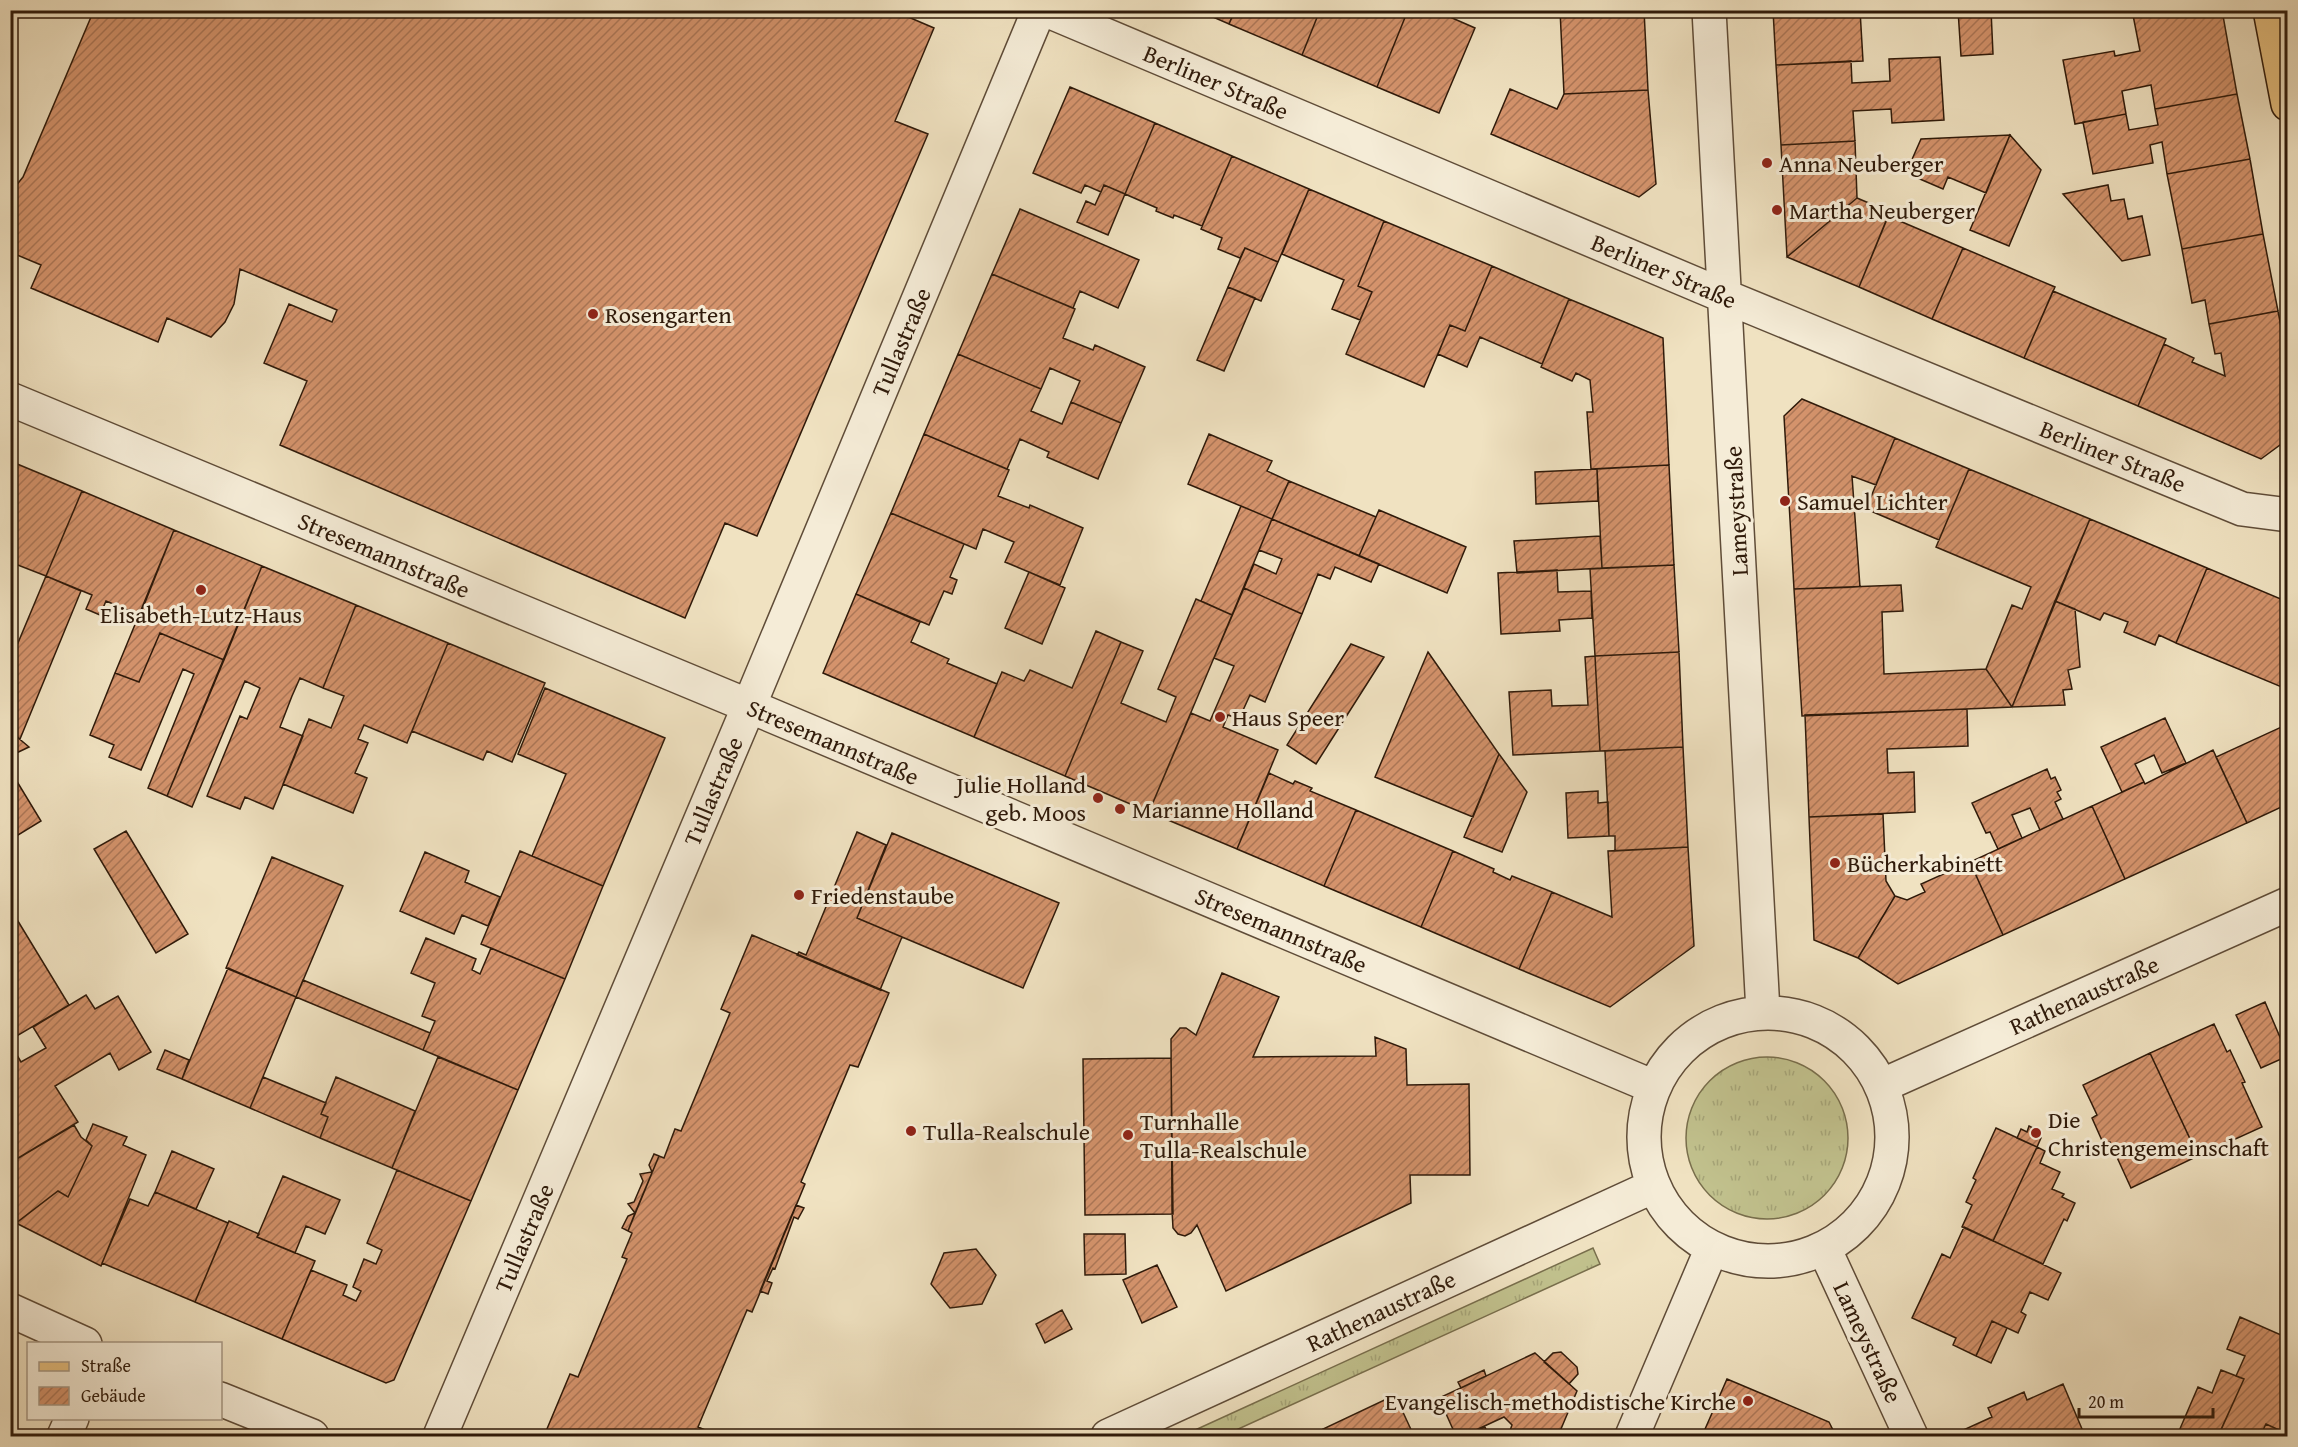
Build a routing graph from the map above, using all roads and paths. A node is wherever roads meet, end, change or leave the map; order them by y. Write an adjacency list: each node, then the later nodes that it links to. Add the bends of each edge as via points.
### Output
1 (1039, 10): 9 (street, Tullastraße)
2 (1046, 10): 6 (street, Berliner Straße)
3 (1709, 10): 6 (street, Lameystraße)
4 (2270, 10): 5 (main road)
5 (2288, 104)
6 (1724, 296): 8 (street, Berliner Straße, via 2242,509); 11 (street, Lameystraße)
7 (10, 399): 9 (street, Stresemannstraße)
8 (2288, 515)
9 (749, 706): 13 (street, Stresemannstraße); 23 (street, Tullastraße)
10 (2288, 904): 12 (street, Rathenaustraße)
11 (1763, 1012): 12 (street, via 1800,1016 1834,1031 1862,1055); 13 (street, via 1729,1018 1697,1034 1672,1057)
12 (1881, 1086): 16 (street, via 1891,1123 1890,1160 1877,1196 1855,1226)
13 (1654, 1087): 14 (street, via 1645,1120 1645,1153)
14 (1654, 1186): 15 (street, via 1668,1211 1688,1232); 24 (street, Rathenaustraße)
15 (1712, 1248): 16 (street, via 1749,1260 1788,1260); 25 (street)
16 (1824, 1248): 26 (street, Lameystraße)
17 (10, 1310): 18 (street)
18 (81, 1342)
19 (222, 1400): 22 (street)
20 (72, 1420): 21 (street)
21 (64, 1437)
22 (312, 1437)
23 (440, 1437)
24 (1108, 1437)
25 (1632, 1437)
26 (1911, 1437)

